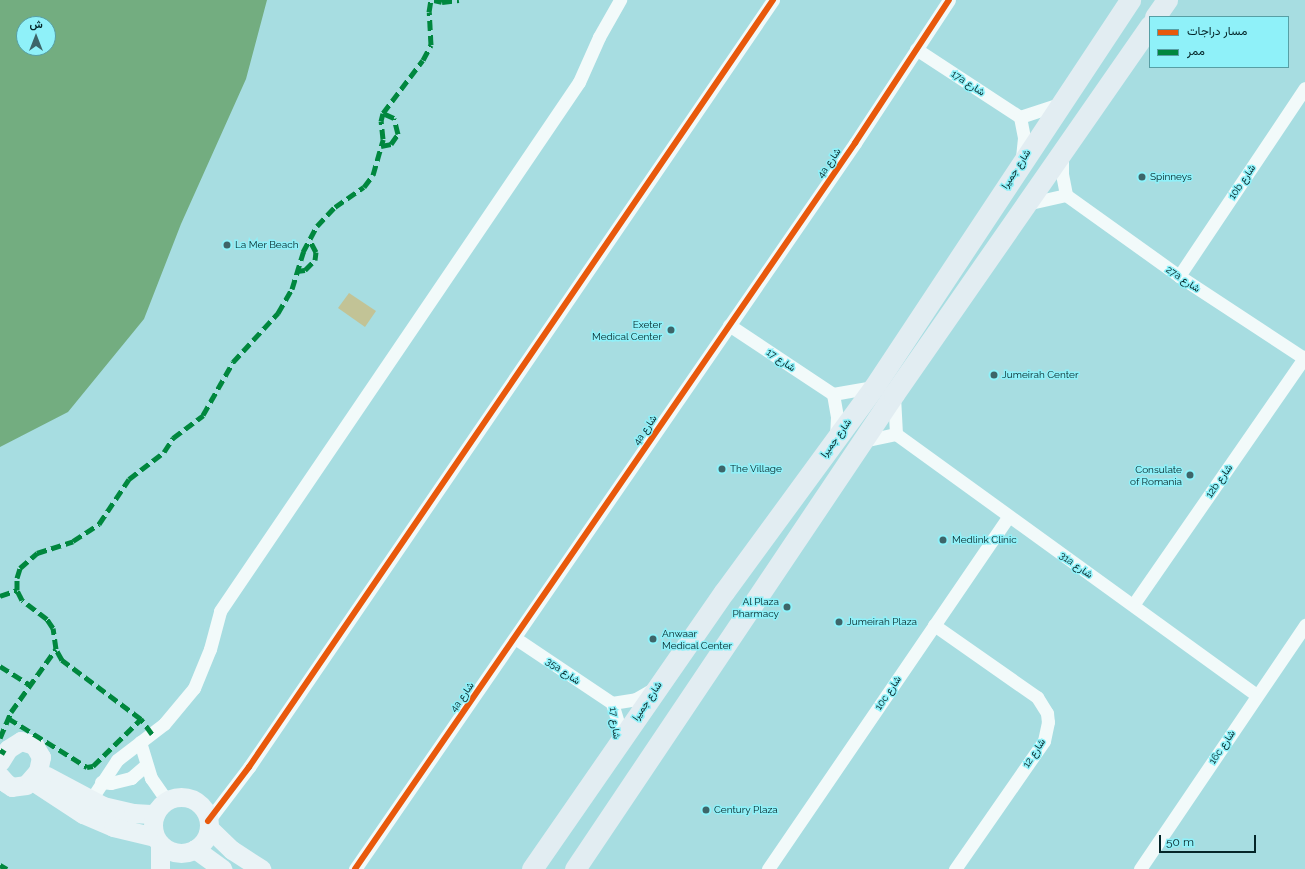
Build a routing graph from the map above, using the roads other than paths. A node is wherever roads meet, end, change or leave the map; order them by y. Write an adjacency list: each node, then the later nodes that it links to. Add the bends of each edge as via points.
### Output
1 (620, 0): 33 (street, via 599,37 579,82 220,611 210,649 194,688 176,713)
2 (773, 0): 42 (street)
3 (949, 0): 8 (street, 4a شارع)
4 (1167, 0): 6 (main road)
5 (1129, 1): 10 (main road, شارع جميرا)
6 (1156, 16)
7 (1149, 25): 12 (main road)
8 (916, 49): 11 (street, 17a شارع); 17 (street, 4a شارع)
9 (1305, 88): 16 (street, 10b شارع)
10 (1059, 104): 11 (street); 13 (main road, شارع جميرا)
11 (1020, 117): 13 (street, via 1024,138)
12 (1062, 153): 14 (street); 15 (main road)
13 (1022, 160): 19 (main road, شارع جميرا)
14 (1066, 195): 15 (street); 16 (street, 27a شارع)
15 (1026, 204): 21 (main road)
16 (1178, 276): 18 (street, 27a شارع)
17 (730, 325): 20 (street, شارع 17); 29 (street, 4a شارع)
18 (1304, 357): 26 (street, 12b شارع)
19 (874, 387): 20 (street); 23 (main road, شارع جميرا)
20 (833, 394): 23 (street, via 837,417)
21 (894, 394): 22 (street); 24 (main road)
22 (896, 434): 24 (street); 25 (street, 31a شارع)
23 (836, 439): 30 (main road, شارع جميرا)
24 (863, 441): 52 (main road)
25 (1008, 517): 26 (street, 31a شارع); 27 (street, 10c شارع)
26 (1133, 605): 31 (street, 31a شارع)
27 (934, 625): 53 (street, 10c شارع); 54 (street, شارع 12, via 1037,697 1045,709 1048,722 1044,741)
28 (1305, 625): 31 (street, 16c شارع)
29 (515, 638): 32 (street, 35a شارع); 50 (street, 4a شارع)
30 (658, 685): 32 (street, شارع 17, via 636,699); 34 (main road, شارع جميرا)
31 (1257, 695): 55 (street, 16c شارع)
32 (612, 703): 34 (street, شارع 17, via 618,723)
33 (140, 742): 36 (street); 39 (street, via 117,760)
34 (618, 744): 45 (main road, شارع جميرا)
35 (0, 762): 37 (street, via 14,744 28,742 39,750 41,764)
36 (146, 765): 39 (street, via 131,778 111,783); 41 (street)
37 (35, 775): 38 (street, via 26,785 12,787); 40 (street); 43 (street, via 83,814 120,829)
38 (0, 776)
39 (101, 782): 40 (street)
40 (90, 801): 41 (street, via 122,811)
41 (161, 808): 42 (street, via 178,797 194,800 206,813); 43 (street, via 153,822)
42 (208, 824): 44 (street, via 206,836); 49 (street, via 232,850)
43 (158, 840): 44 (street, via 174,852); 46 (street)
44 (189, 851): 47 (street); 48 (street)
45 (546, 860): 51 (main road, شارع جميرا)
46 (160, 869)
47 (173, 869)
48 (223, 869)
49 (261, 869)
50 (355, 869)
51 (532, 869)
52 (575, 869)
53 (768, 869)
54 (954, 869)
55 (1140, 869)

